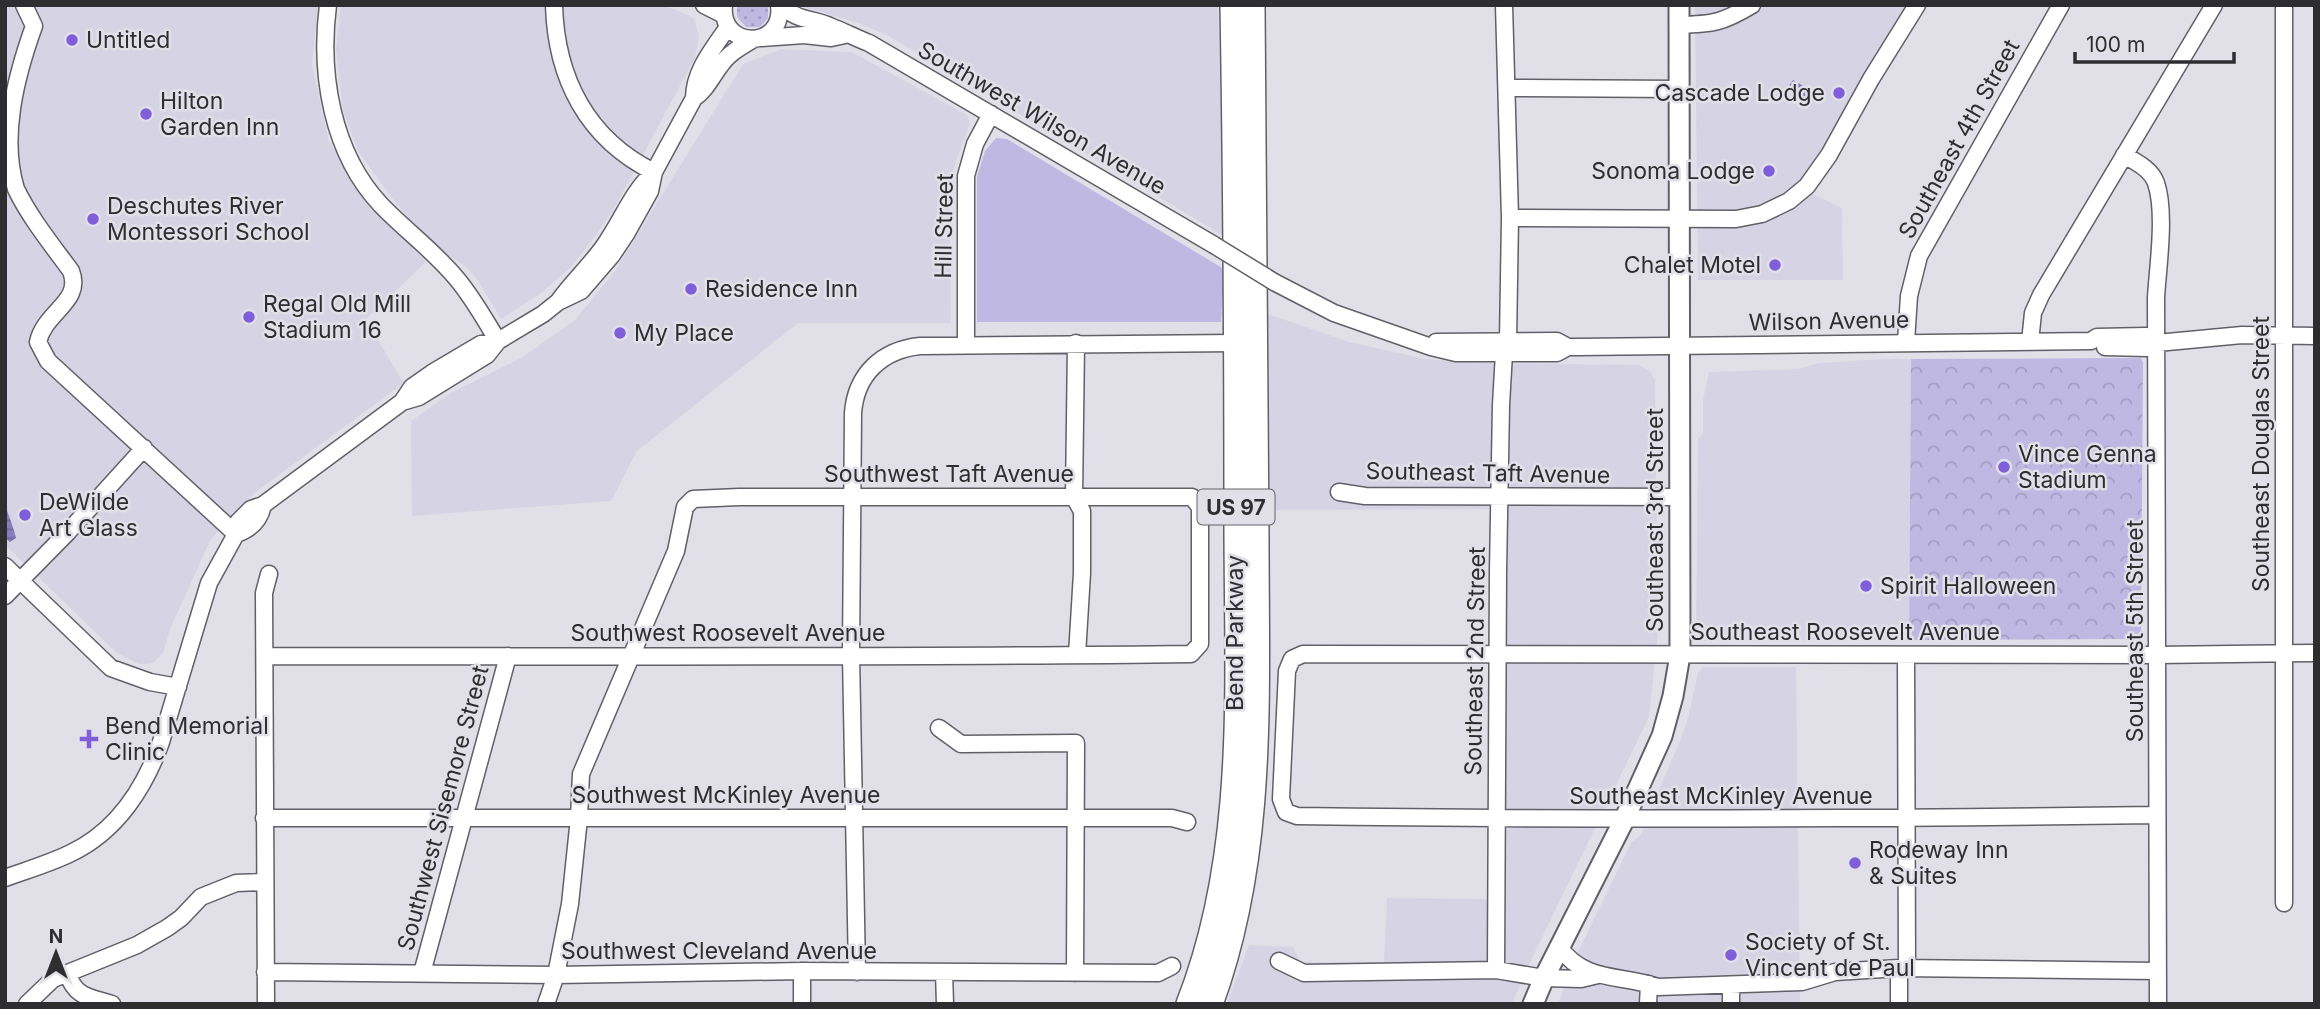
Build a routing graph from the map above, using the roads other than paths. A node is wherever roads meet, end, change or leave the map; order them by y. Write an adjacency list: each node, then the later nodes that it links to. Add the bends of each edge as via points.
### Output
1 (24, 5): 39 (street, via 34,26 9,113 9,170 24,205 75,282 38,342 48,360)
2 (328, 5): 30 (street, via 324,46 329,93 355,167 380,203 455,275)
3 (554, 5): 24 (street, via 562,63 587,117 631,161)
4 (704, 5): 15 (street)
5 (780, 5): 17 (street, Southwest Wilson Avenue, via 792,15); 18 (street, via 779,21 769,34)
6 (1232, 5): 34 (highway, Bend Parkway / US 97)
7 (1253, 5): 78 (highway, Bend Parkway / US 97, via 1257,711 1251,823)
8 (1504, 5): 19 (street, Southeast 2nd Street)
9 (1679, 5): 16 (main road, Southeast 3rd Street)
10 (1752, 5): 16 (street, via 1727,20)
11 (1917, 5): 26 (street, via 1807,186 1762,214 1736,219)
12 (2061, 5): 31 (street, Southeast 4th Street, via 1919,256 1909,296)
13 (2214, 5): 23 (street)
14 (2284, 5): 28 (street, Southeast Douglas Street)
15 (725, 16): 18 (street, via 734,34); 21 (street, via 694,84)
16 (1679, 25): 20 (main road, Southeast 3rd Street)
17 (845, 35): 18 (street, Southwest Wilson Avenue); 22 (street, Southwest Wilson Avenue, via 869,43)
18 (757, 39): 21 (street, via 732,52 704,92)
19 (1507, 88): 20 (street); 25 (street, Southeast 2nd Street)
20 (1679, 89): 26 (main road, Southeast 3rd Street)
21 (694, 98): 24 (street)
22 (991, 114): 27 (street, Southwest Wilson Avenue); 36 (street, Hill Street, via 972,150 965,182)
23 (2124, 155): 32 (street, via 2041,295 2033,313); 35 (street, Southeast 5th Street, via 2145,168 2156,182 2160,212)
24 (654, 172): 30 (street, via 645,201 612,255 581,291)
25 (1510, 218): 26 (street); 37 (street, Southeast 2nd Street)
26 (1679, 218): 38 (main road, Southeast 3rd Street)
27 (1214, 245): 37 (street, Wilson Avenue, bridge, via 1334,313 1423,344)
28 (2283, 336): 29 (street, Wilson Avenue); 35 (street, Wilson Avenue); 50 (street, Southeast Douglas Street)
29 (2315, 336)
30 (498, 341): 45 (street, via 487,355 419,397 402,402 263,505 247,531)
31 (1906, 342): 32 (street, Wilson Avenue); 38 (street, Wilson Avenue)
32 (2031, 342): 35 (street, Wilson Avenue, via 2146,336)
33 (1076, 343): 34 (street); 36 (street); 42 (street)
34 (1236, 343): 103 (highway, Bend Parkway / US 97, via 1232,784 1219,893)
35 (2157, 343): 58 (street, Southeast 5th Street)
36 (966, 345): 41 (street, via 900,350 881,358 866,373 853,405)
37 (1506, 347): 38 (street, Wilson Avenue, via 1557,341 1568,347); 43 (street, Southeast 2nd Street)
38 (1679, 347): 44 (main road, Southeast 3rd Street)
39 (144, 448): 45 (street); 48 (street)
40 (1339, 492): 43 (street, Southeast Taft Avenue)
41 (853, 497): 42 (street, Southwest Taft Avenue); 53 (street); 61 (street, Southwest Taft Avenue, via 693,499 685,507 676,551)
42 (1074, 497): 52 (street, Southwest Taft Avenue, via 1192,498 1200,507 1200,644); 54 (street, via 1082,511)
43 (1501, 498): 44 (street, Southeast Taft Avenue); 55 (street, Southeast 2nd Street)
44 (1679, 498): 56 (main road, Southeast 3rd Street)
45 (236, 534): 62 (street, via 209,583)
46 (5, 566): 48 (street)
47 (270, 574): 59 (street, via 264,593)
48 (22, 579): 49 (street); 62 (street, via 111,668)
49 (5, 596)
50 (2284, 653): 51 (street, Southeast Roosevelt Avenue); 58 (street, Southeast Roosevelt Avenue); 77 (street, Southeast Douglas Street)
51 (2315, 653)
52 (1191, 654): 54 (street, Southwest Roosevelt Avenue)
53 (851, 655): 54 (street, Southwest Roosevelt Avenue); 61 (street, Southwest Roosevelt Avenue); 68 (street)
54 (1077, 655)
55 (1498, 655): 56 (street, Southeast Roosevelt Avenue); 64 (street, Southeast Roosevelt Avenue, via 1303,654 1292,659 1287,671 1281,799); 73 (street, Southeast 2nd Street)
56 (1680, 655): 57 (street, Southeast Roosevelt Avenue); 70 (main road, Southeast 3rd Street, via 1662,736)
57 (1906, 655): 58 (street, Southeast Roosevelt Avenue); 71 (street)
58 (2157, 655): 65 (street, Southeast 5th Street)
59 (265, 656): 60 (street, Southwest Roosevelt Avenue); 66 (street)
60 (508, 656): 61 (street, Southwest Roosevelt Avenue); 72 (street, Southwest Sisemore Street)
61 (630, 656): 67 (street, via 581,774)
62 (178, 687): 75 (street, via 152,765 122,813 72,853)
63 (939, 728): 69 (street, via 961,744 1076,743)
64 (1286, 812): 73 (street, Southeast McKinley Avenue, via 1297,816)
65 (2157, 815): 71 (street, Southeast McKinley Avenue); 85 (street, Southeast 5th Street)
66 (264, 818): 72 (street, Southwest McKinley Avenue); 76 (street)
67 (579, 818): 68 (street, Southwest McKinley Avenue); 72 (street, Southwest McKinley Avenue); 92 (street, via 570,904)
68 (854, 818): 69 (street, Southwest McKinley Avenue); 87 (street)
69 (1075, 818): 74 (street, Southwest McKinley Avenue); 91 (street)
70 (1625, 818): 71 (street, Southeast McKinley Avenue); 73 (street, Southeast McKinley Avenue); 79 (main road, Southeast 3rd Street)
71 (1906, 818): 82 (street)
72 (464, 819): 90 (street, Southwest Sisemore Street)
73 (1497, 819): 83 (street, Southeast 2nd Street)
74 (1187, 821)
75 (5, 878)
76 (265, 882): 86 (street); 89 (street, via 216,889 137,945)
77 (2284, 903)
78 (1237, 917): 104 (highway, Bend Parkway / US 97); 105 (highway)
79 (1559, 947): 93 (street, via 1574,965); 94 (main road, Southeast 3rd Street)
80 (1279, 961): 83 (street, via 1304,973)
81 (1172, 966): 91 (street, Southwest Cleveland Avenue, via 1158,973)
82 (1903, 969): 85 (street); 96 (street, via 1835,972 1802,982); 109 (street)
83 (1496, 970): 94 (street)
84 (802, 971): 87 (street, Southwest Cleveland Avenue); 92 (street, Southwest Cleveland Avenue); 101 (street)
85 (2157, 971): 110 (street, Southeast 5th Street)
86 (265, 972): 90 (street, Southwest Cleveland Avenue); 99 (street)
87 (857, 972): 88 (street, Southwest Cleveland Avenue)
88 (944, 972): 91 (street, Southwest Cleveland Avenue); 102 (street)
89 (67, 973): 97 (street, via 52,979); 98 (street, via 72,988 83,996)
90 (422, 973): 92 (street, Southwest Cleveland Avenue)
91 (1075, 973)
92 (556, 975): 100 (street)
93 (1598, 975): 94 (street); 95 (street)
94 (1544, 978): 106 (main road, Southeast 3rd Street)
95 (1649, 984): 96 (street); 107 (street)
96 (1731, 986): 108 (street)
97 (27, 1004)
98 (112, 1004)
99 (266, 1004)
100 (546, 1004)
101 (802, 1004)
102 (945, 1004)
103 (1188, 1004)
104 (1211, 1004)
105 (1224, 1004)
106 (1533, 1004)
107 (1648, 1004)
108 (1731, 1004)
109 (1899, 1004)
110 (2158, 1004)

